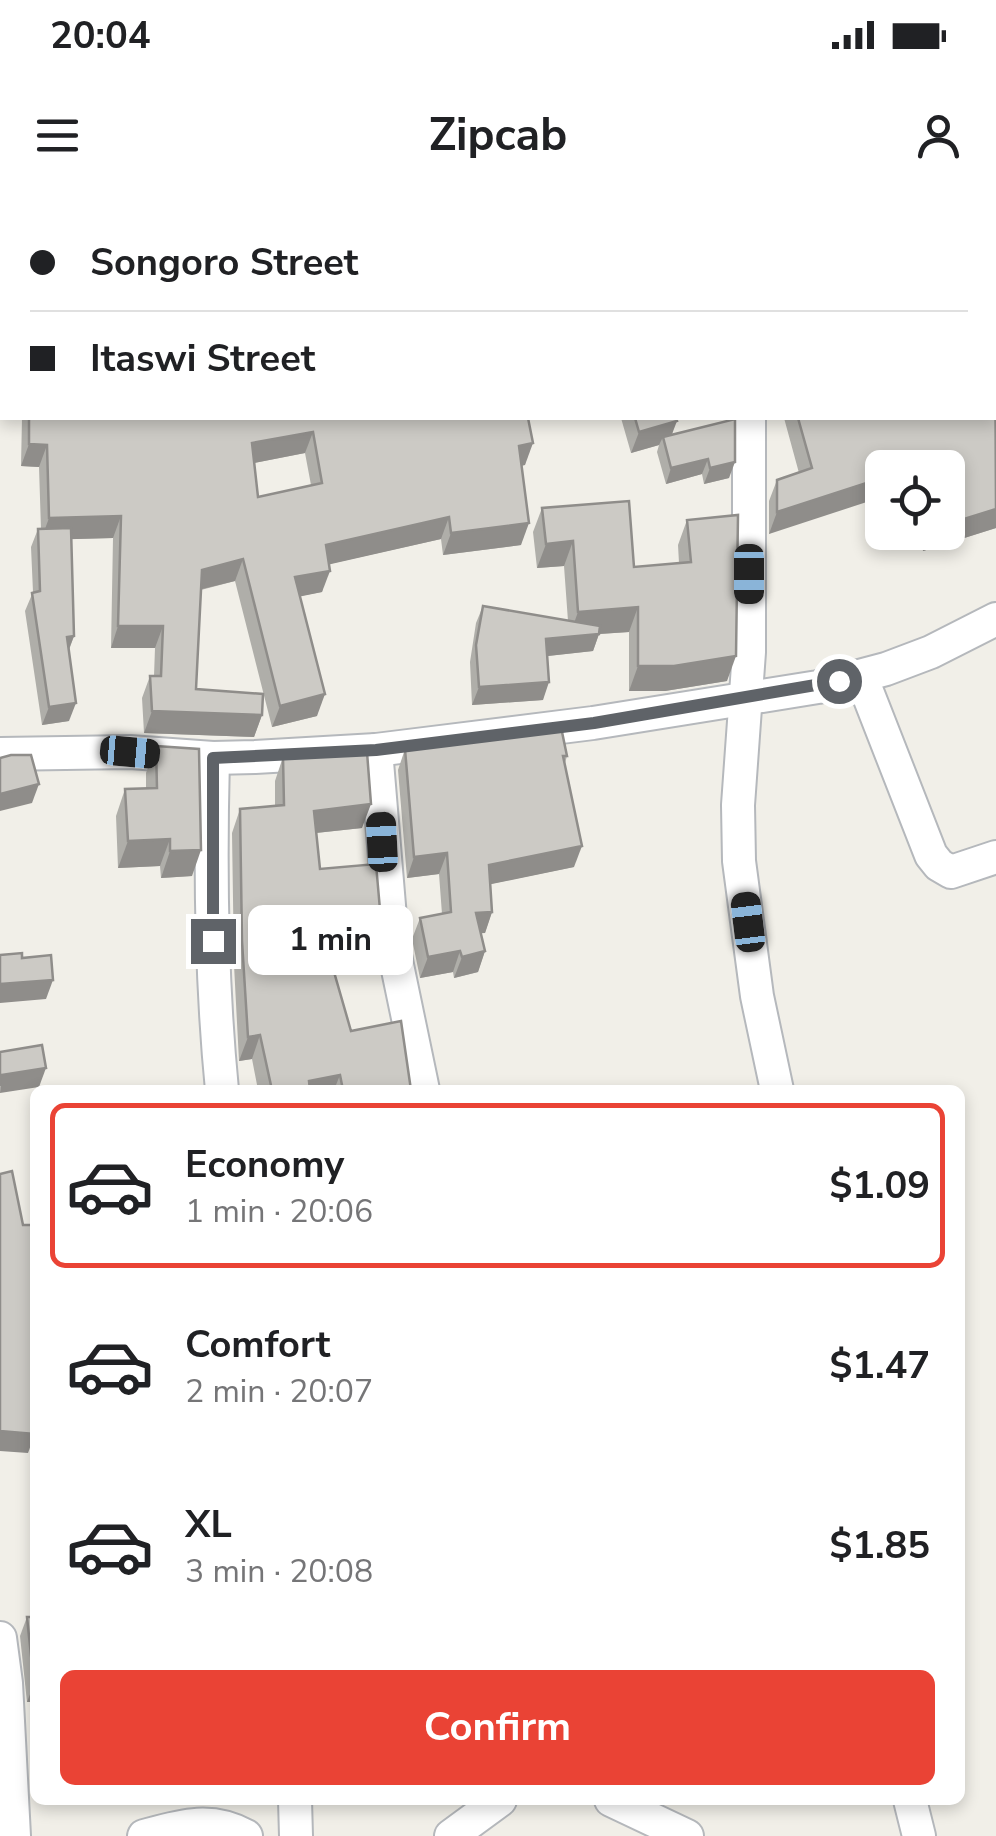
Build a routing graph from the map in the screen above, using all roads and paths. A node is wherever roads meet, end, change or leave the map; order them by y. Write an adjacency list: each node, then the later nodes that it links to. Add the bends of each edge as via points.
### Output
1 (749, 420): 4 (street)
2 (996, 619): 3 (street, via 931,652)
3 (861, 676): 4 (street); 8 (street, via 930,855 951,872)
4 (745, 696): 5 (street); 11 (street, via 739,861)
5 (376, 750): 7 (street); 10 (street, via 392,941)
6 (0, 754): 7 (street)
7 (213, 758): 9 (street, via 210,866)
8 (996, 857)
9 (222, 1085)
10 (422, 1085)
11 (776, 1085)
12 (0, 1638): 17 (street)
13 (295, 1805): 20 (street)
14 (493, 1805): 21 (street)
15 (622, 1805): 22 (street)
16 (911, 1805): 23 (street)
17 (14, 1836)
18 (144, 1836): 19 (street, via 191,1823 227,1825)
19 (246, 1836)
20 (296, 1836)
21 (451, 1836)
22 (687, 1836)
23 (918, 1836)

